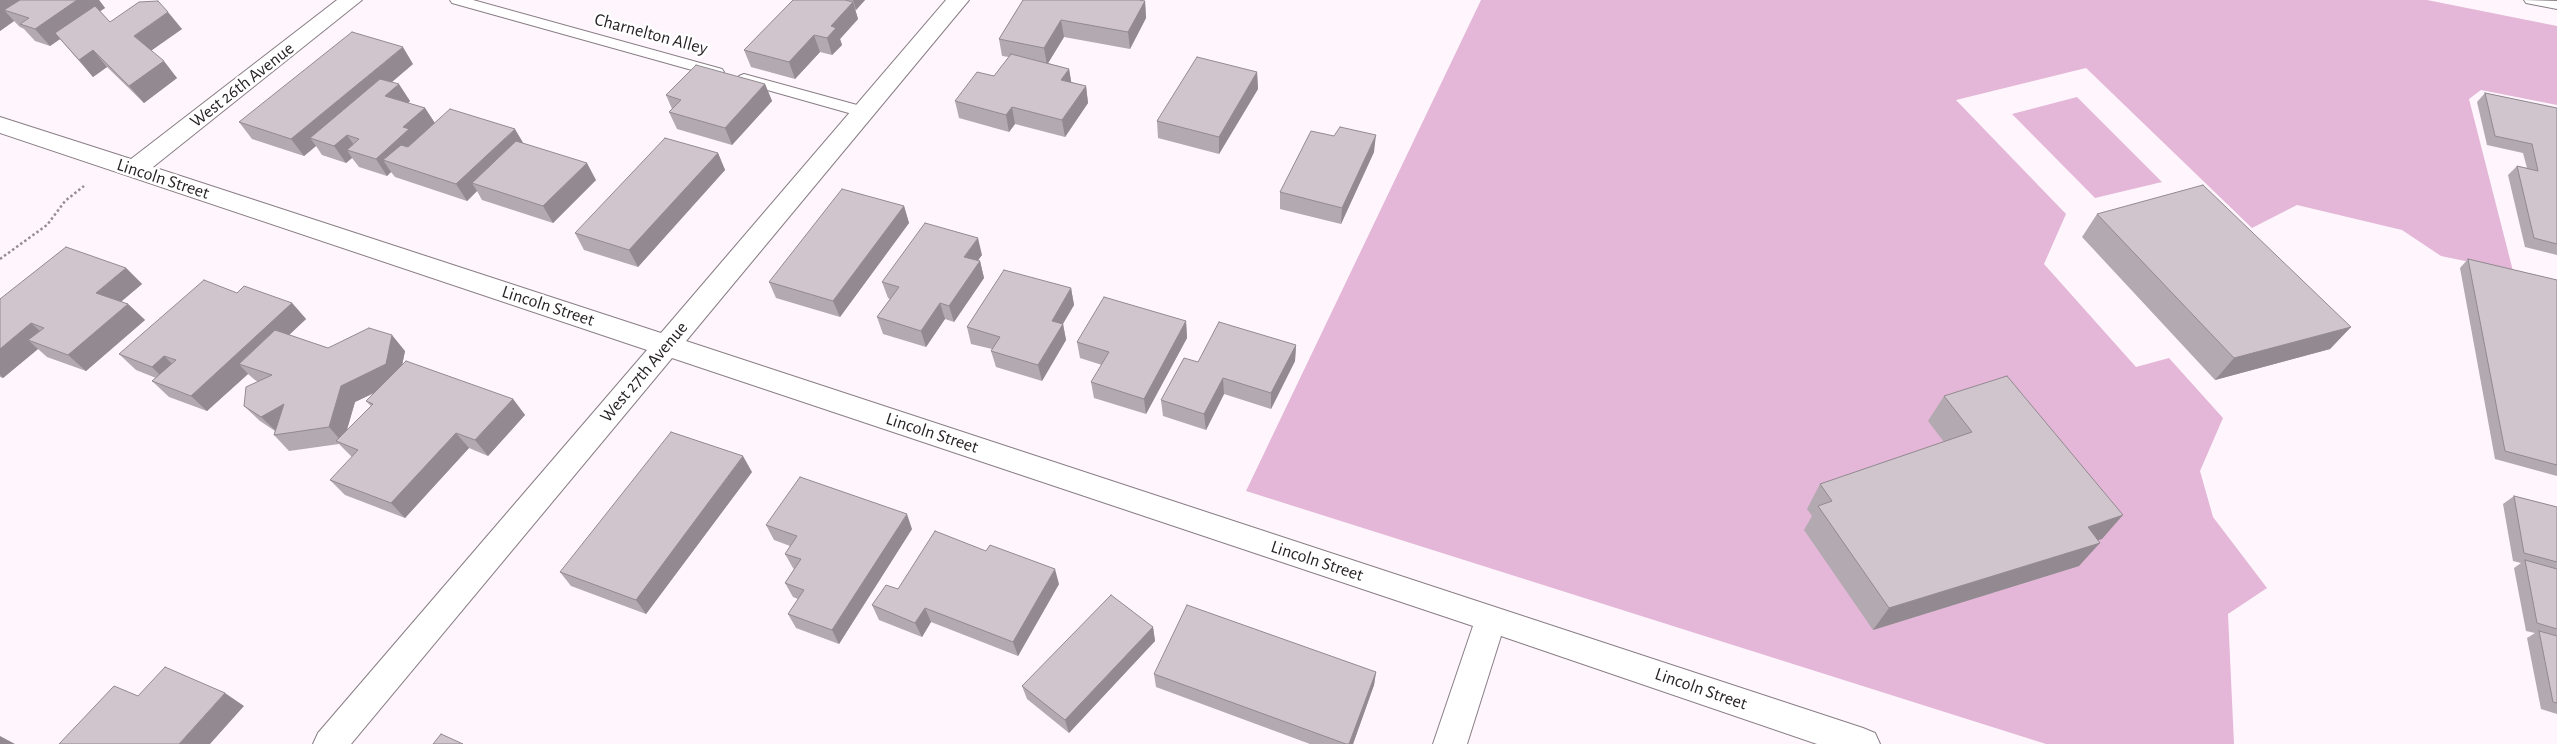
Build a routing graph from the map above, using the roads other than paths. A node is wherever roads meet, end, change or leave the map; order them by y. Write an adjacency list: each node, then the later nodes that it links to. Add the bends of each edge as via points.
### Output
1 (351, 0): 8 (street, West 26th Avenue)
2 (457, 0): 6 (lane, Charnelton Alley)
3 (958, 0): 6 (street, West 27th Avenue)
4 (2531, 0): 5 (lane)
5 (2557, 5)
6 (863, 112): 9 (street, West 27th Avenue)
7 (0, 125): 8 (street, Lincoln Street)
8 (123, 166): 9 (street, Lincoln Street)
9 (666, 346): 10 (street, Lincoln Street); 11 (street, West 27th Avenue)
10 (1491, 618): 12 (street); 13 (street, Lincoln Street)
11 (330, 744)
12 (1450, 744)
13 (1864, 744)

